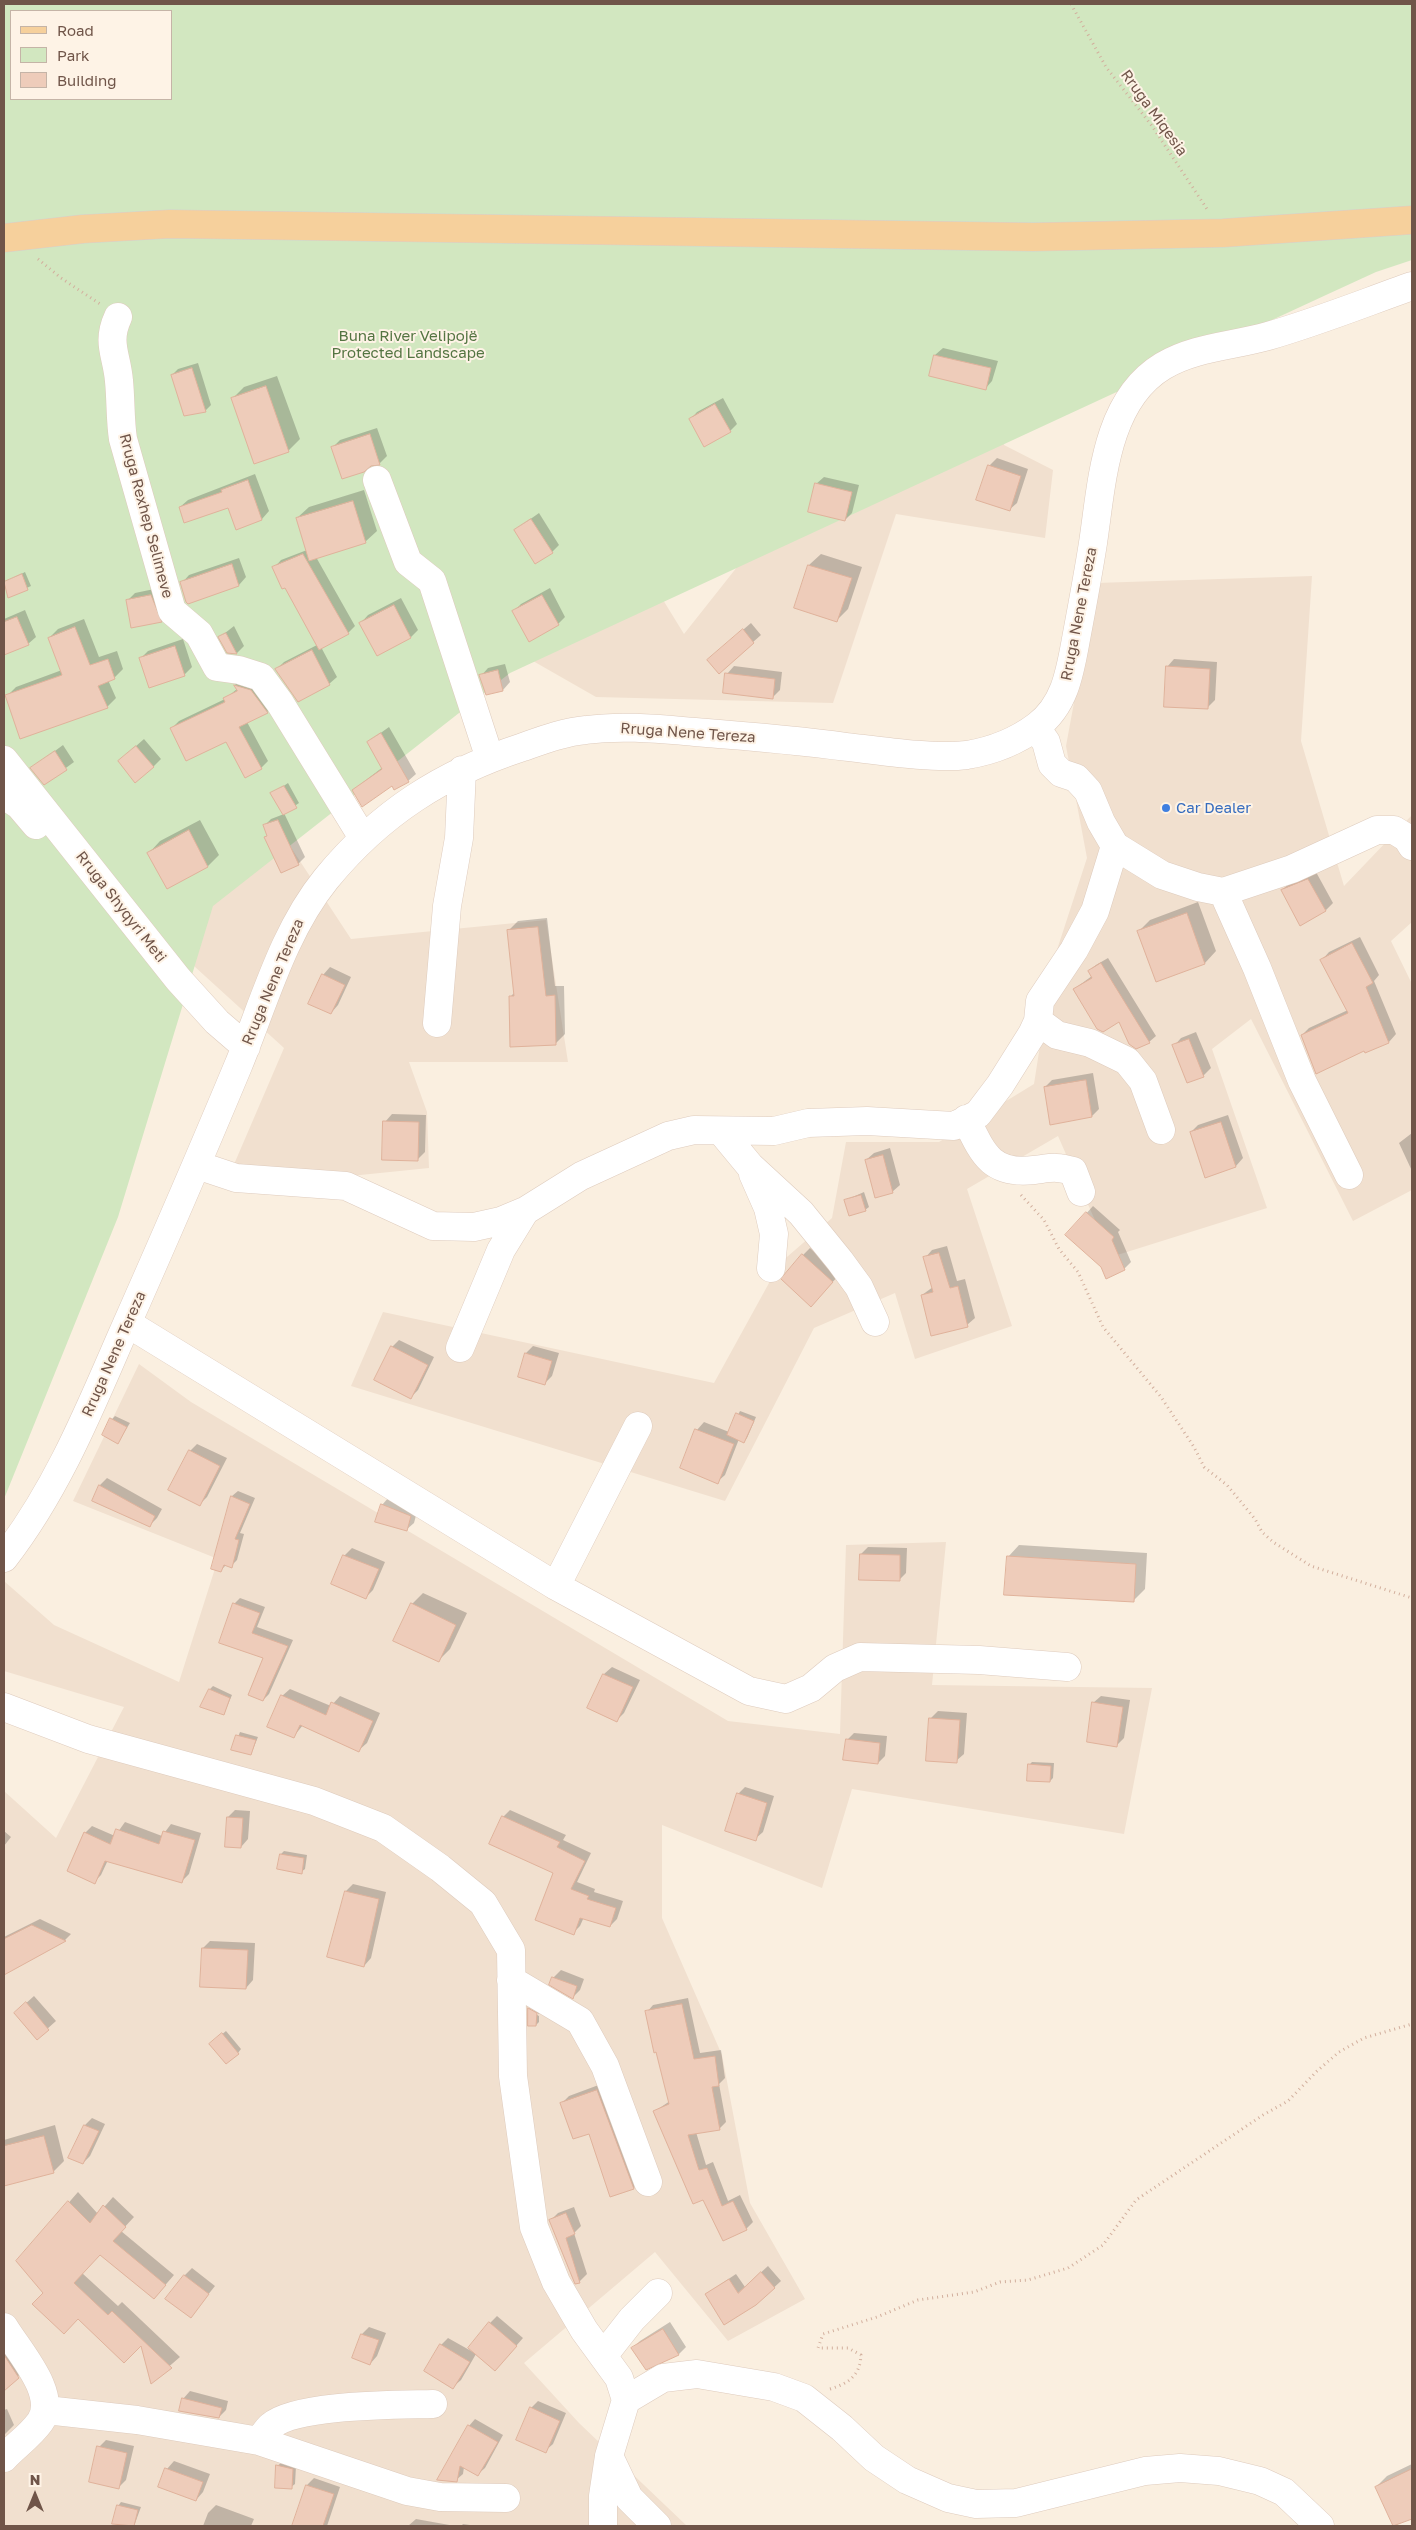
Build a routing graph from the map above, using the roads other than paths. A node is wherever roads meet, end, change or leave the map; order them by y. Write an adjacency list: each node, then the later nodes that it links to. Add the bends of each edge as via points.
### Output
1 (1412, 220): 2 (main road, via 1223,233 1033,237 170,224)
2 (4, 238)
3 (1412, 286): 6 (street, Rruga Nene Tereza, via 1279,332 1203,350 1164,365 1142,383 1125,407 1112,437 1069,678 1057,707)
4 (118, 316): 11 (street, Rruga Rexhep Selimeve, via 112,330 112,350 119,381 123,439 172,611 199,634 217,667 261,677)
5 (377, 480): 7 (street, via 408,562 432,581)
6 (1036, 728): 7 (street, Rruga Nene Tereza, via 1002,746 963,756 892,753 796,740 631,727 575,732); 13 (street, via 1046,742 1052,764 1061,773 1076,778 1088,790)
7 (490, 758): 9 (street, Rruga Nene Tereza)
8 (4, 760): 16 (street, Rruga Shyqyri Meti)
9 (462, 770): 11 (street, Rruga Nene Tereza, via 438,782); 17 (street, via 458,838 447,906)
10 (4, 795): 16 (street, via 19,805 194,1014 204,1022)
11 (363, 838): 18 (street, Rruga Nene Tereza, via 324,881 302,914 282,953)
12 (1410, 842): 14 (street, via 1394,830 1377,830 1292,869)
13 (1115, 846): 14 (street, via 1162,875); 15 (street, via 1095,911 1040,1001)
14 (1223, 892): 24 (street, via 1302,1082)
15 (1038, 1021): 19 (street, via 978,1114); 20 (street, via 1057,1035 1090,1043 1127,1061 1143,1082)
16 (216, 1022): 18 (street, Rruga Shyqyri Meti)
17 (437, 1023)
18 (246, 1047): 22 (street, Rruga Nene Tereza)
19 (966, 1119): 21 (street, via 954,1126 867,1121 808,1123 774,1131); 25 (street, via 981,1150 994,1164 1011,1171 1065,1168 1073,1171)
20 (1160, 1130)
21 (721, 1131): 23 (street); 26 (street, via 694,1130 668,1136 581,1176)
22 (197, 1165): 26 (street, via 236,1178 346,1186 433,1226 474,1227); 29 (street, Rruga Nene Tereza)
23 (750, 1166): 27 (street, via 768,1208 774,1234); 28 (street, via 801,1213 840,1261 859,1287)
24 (1349, 1175)
25 (1082, 1192)
26 (525, 1211): 30 (street, via 501,1250)
27 (771, 1268)
28 (875, 1322)
29 (127, 1324): 32 (street, Rruga Nene Tereza, via 59,1474); 33 (street)
30 (460, 1348)
31 (638, 1426): 33 (street)
32 (4, 1558)
33 (556, 1586): 34 (street, via 749,1692 786,1699 811,1688 835,1668 860,1657 979,1660)
34 (1067, 1667)
35 (4, 1706): 36 (street, via 88,1739 314,1801 383,1828 483,1903 511,1950)
36 (511, 1980): 37 (street, via 580,2021 605,2066); 40 (street, via 513,2076 534,2227 556,2282)
37 (648, 2182)
38 (658, 2293): 40 (street)
39 (4, 2327): 43 (street, via 46,2395)
40 (603, 2356): 41 (street, via 619,2378)
41 (626, 2400): 45 (street); 50 (street, via 663,2378 697,2374 774,2386 804,2398 874,2458 908,2480 948,2498 976,2504 1016,2502 1145,2471 1180,2468 1219,2471 1260,2481 1284,2492)
42 (433, 2404): 44 (street, via 357,2406 294,2415 272,2425)
43 (46, 2410): 44 (street, via 137,2420); 46 (street, via 39,2424)
44 (259, 2441): 47 (street, via 407,2491 440,2497)
45 (609, 2456): 48 (street, via 602,2496); 49 (street, via 630,2498)
46 (4, 2458)
47 (506, 2498)
48 (602, 2526)
49 (657, 2526)
50 (1320, 2526)

